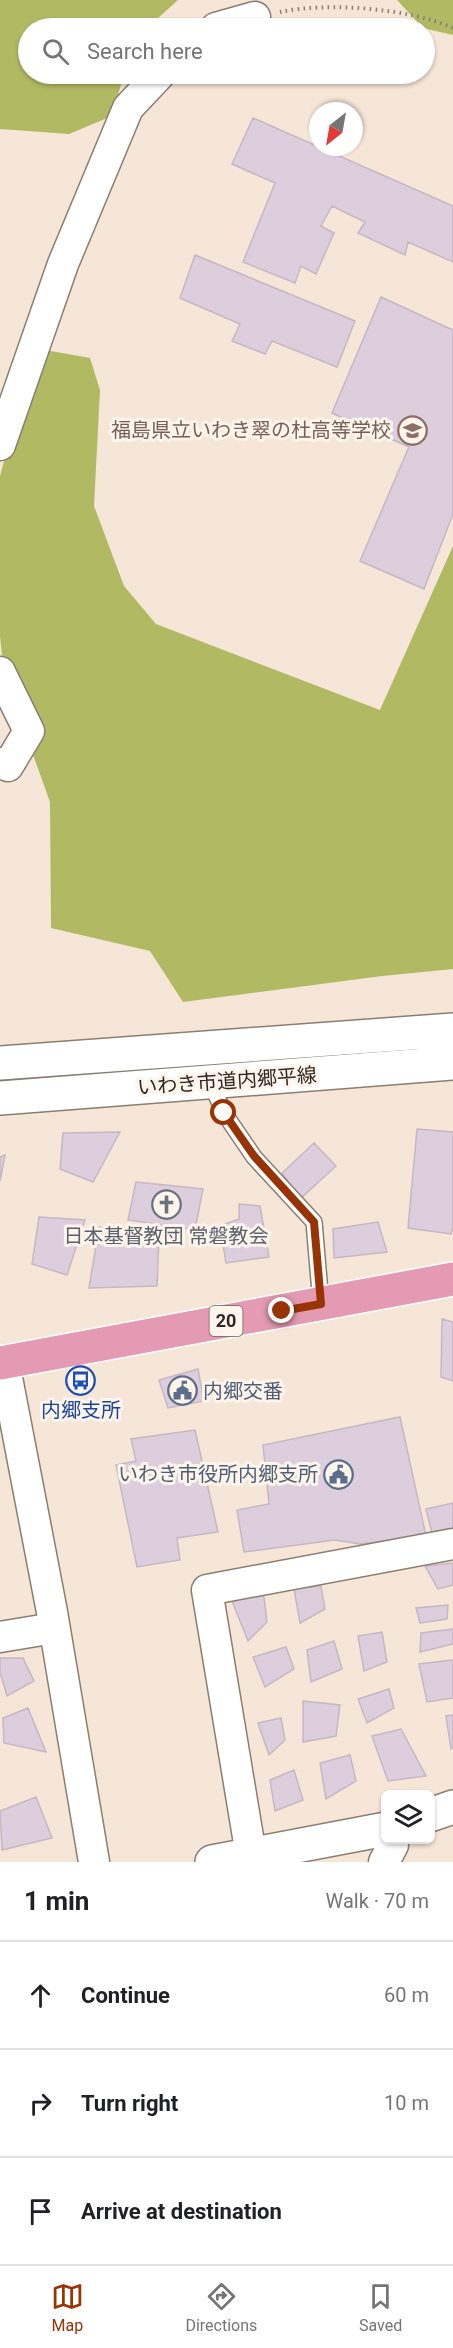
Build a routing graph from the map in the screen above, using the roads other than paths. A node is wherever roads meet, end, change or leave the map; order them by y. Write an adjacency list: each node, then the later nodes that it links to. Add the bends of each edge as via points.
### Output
1 (255, 17): 2 (street)
2 (251, 18)
3 (151, 84): 4 (street, via 128,108 63,264)
4 (0, 445)
5 (0, 672): 6 (street, via 29,731 8,766)
6 (0, 763)
7 (453, 1030): 8 (street, いわき市道内郷平線)
8 (0, 1063)
9 (453, 1063): 10 (street, いわき市道内郷平線)
10 (211, 1083): 11 (street, いわき市道内郷平線); 13 (lane, via 224,1113 254,1156 314,1222)
11 (0, 1098)
12 (453, 1279): 13 (main road, 20)
13 (321, 1304): 14 (main road, 20)
14 (2, 1363): 16 (street)
15 (453, 1544): 22 (street, via 207,1590)
16 (54, 1628): 17 (street); 23 (street)
17 (0, 1637)
18 (453, 1807): 19 (street)
19 (435, 1813)
20 (381, 1830): 22 (street)
21 (393, 1844): 25 (street)
22 (251, 1855): 24 (street)
23 (94, 1862)
24 (212, 1862)
25 (384, 1862)

